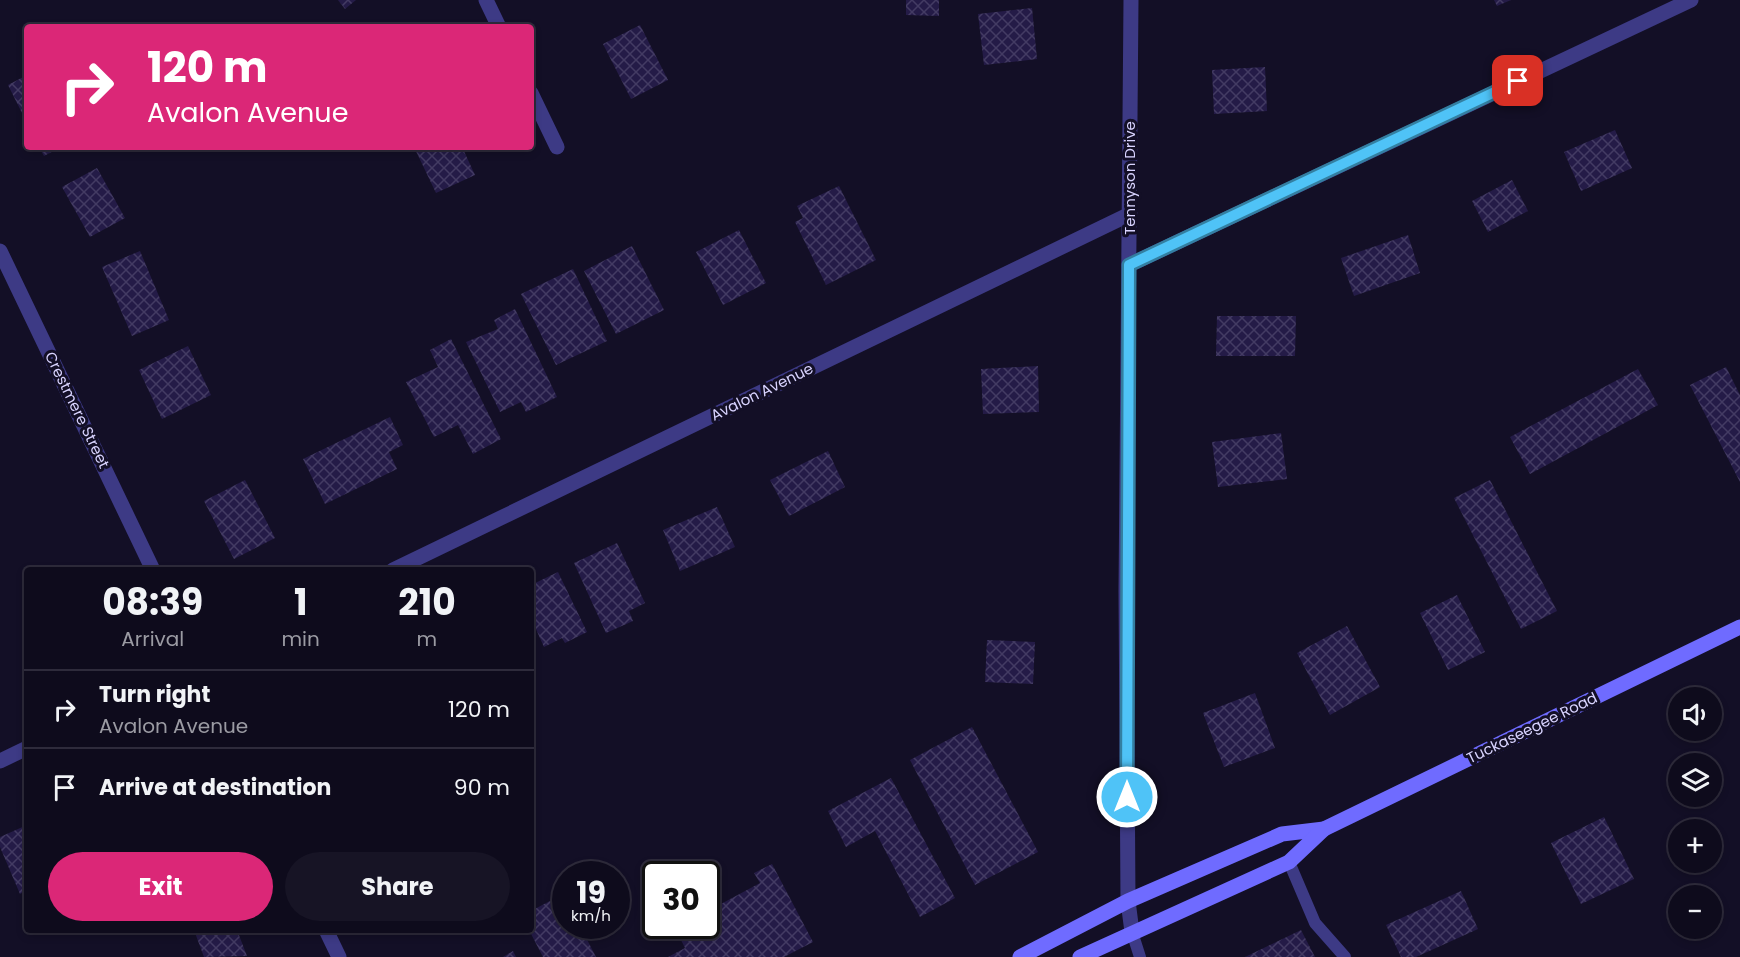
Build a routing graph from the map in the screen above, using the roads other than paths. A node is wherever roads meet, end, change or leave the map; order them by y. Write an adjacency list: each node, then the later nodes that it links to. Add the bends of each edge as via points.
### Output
1 (486, 0): 4 (street)
2 (1131, 0): 7 (street, Tennyson Drive)
3 (1691, 0): 9 (street)
4 (498, 24)
5 (534, 99): 6 (street)
6 (557, 147)
7 (1130, 214): 9 (street, Tennyson Drive); 11 (street, Avalon Avenue)
8 (0, 251): 10 (street, Crestmere Street)
9 (1129, 265): 17 (street, Tennyson Drive)
10 (152, 567)
11 (399, 567)
12 (1740, 627): 15 (main road, Tuckaseegee Road)
13 (24, 749): 14 (street)
14 (0, 761)
15 (1324, 829): 16 (main road, Tuckaseegee Road); 17 (main road, Tuckaseegee Road, via 1282,834)
16 (1289, 862): 18 (main road, Tuckaseegee Road); 24 (lane, via 1315,923)
17 (1128, 901): 18 (street, Tennyson Drive); 21 (main road, Tuckaseegee Road)
18 (1132, 932): 22 (main road, Tuckaseegee Road); 23 (lane)
19 (327, 933): 20 (street)
20 (339, 957)
21 (1020, 957)
22 (1080, 957)
23 (1140, 957)
24 (1345, 957)

